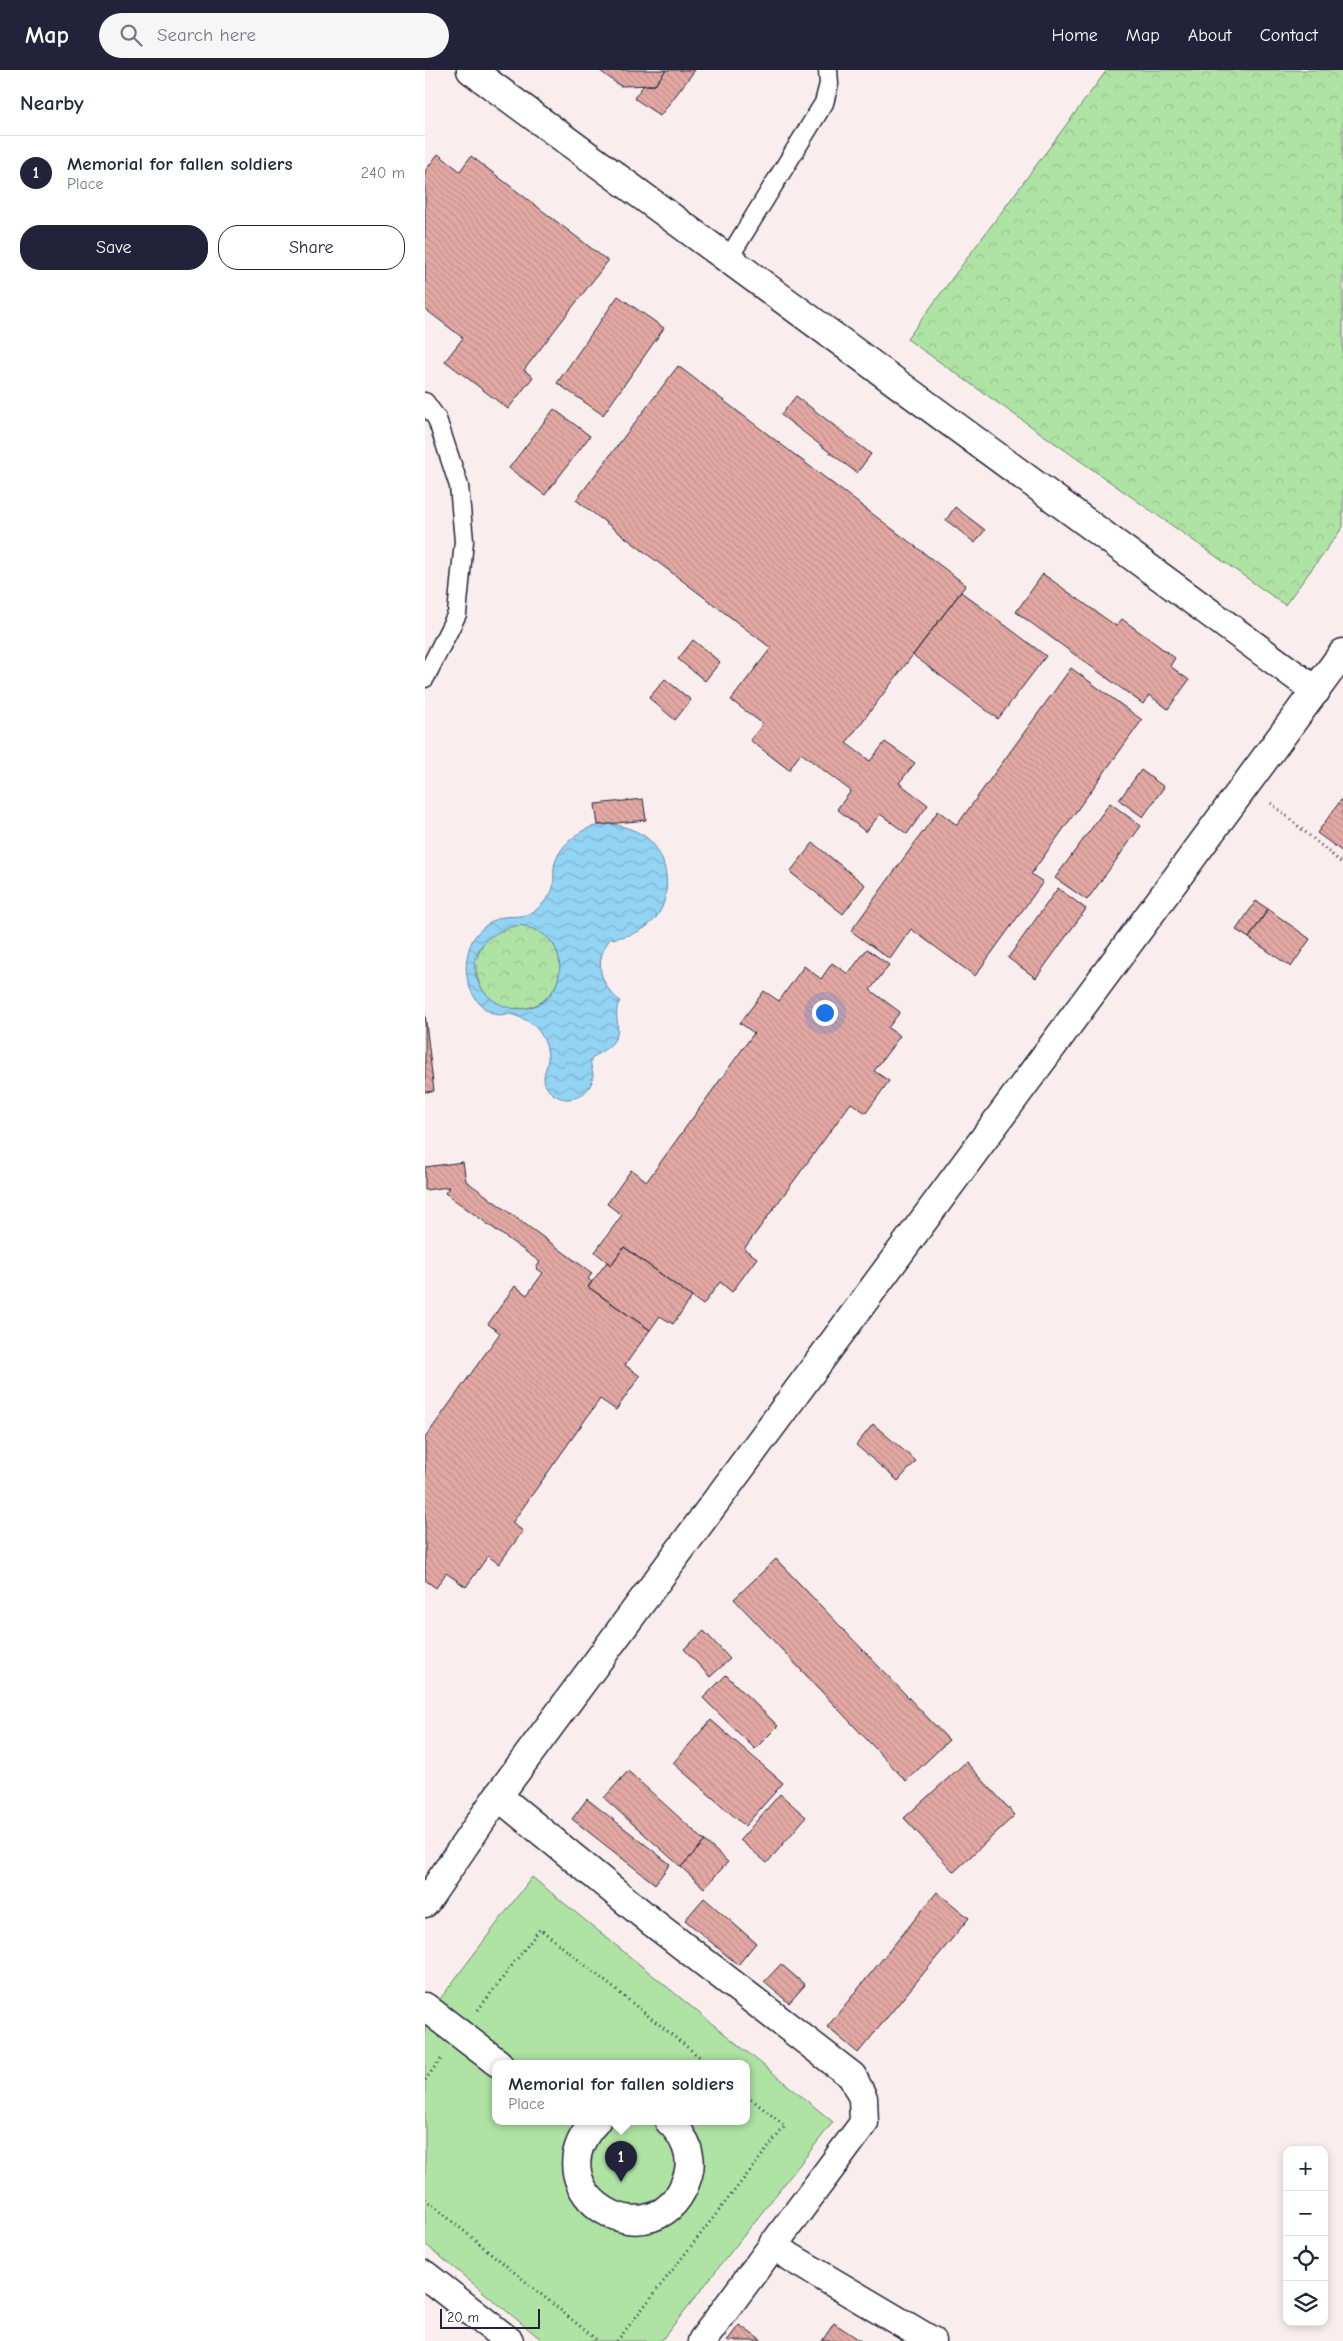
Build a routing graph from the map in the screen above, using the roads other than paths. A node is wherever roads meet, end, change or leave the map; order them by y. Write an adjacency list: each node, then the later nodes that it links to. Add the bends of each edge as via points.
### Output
1 (471, 70): 3 (street)
2 (828, 70): 3 (lane, via 829,84 824,103)
3 (728, 259): 7 (street)
4 (425, 402): 6 (lane, via 437,419 459,486 463,541 457,614)
5 (1343, 653): 7 (street)
6 (425, 678)
7 (1316, 690): 8 (street)
8 (499, 1796): 9 (street); 14 (street, via 652,1922 852,2076 863,2098 864,2123)
9 (425, 1903)
10 (425, 2008): 11 (street)
11 (494, 2060)
12 (585, 2125): 13 (street, via 578,2150 579,2181 585,2194 607,2213 625,2220 663,2212 683,2192 689,2172 689,2153)
13 (674, 2125)
14 (773, 2244): 17 (street); 18 (street)
15 (425, 2275): 16 (street)
16 (509, 2341)
17 (702, 2341)
18 (933, 2341)

